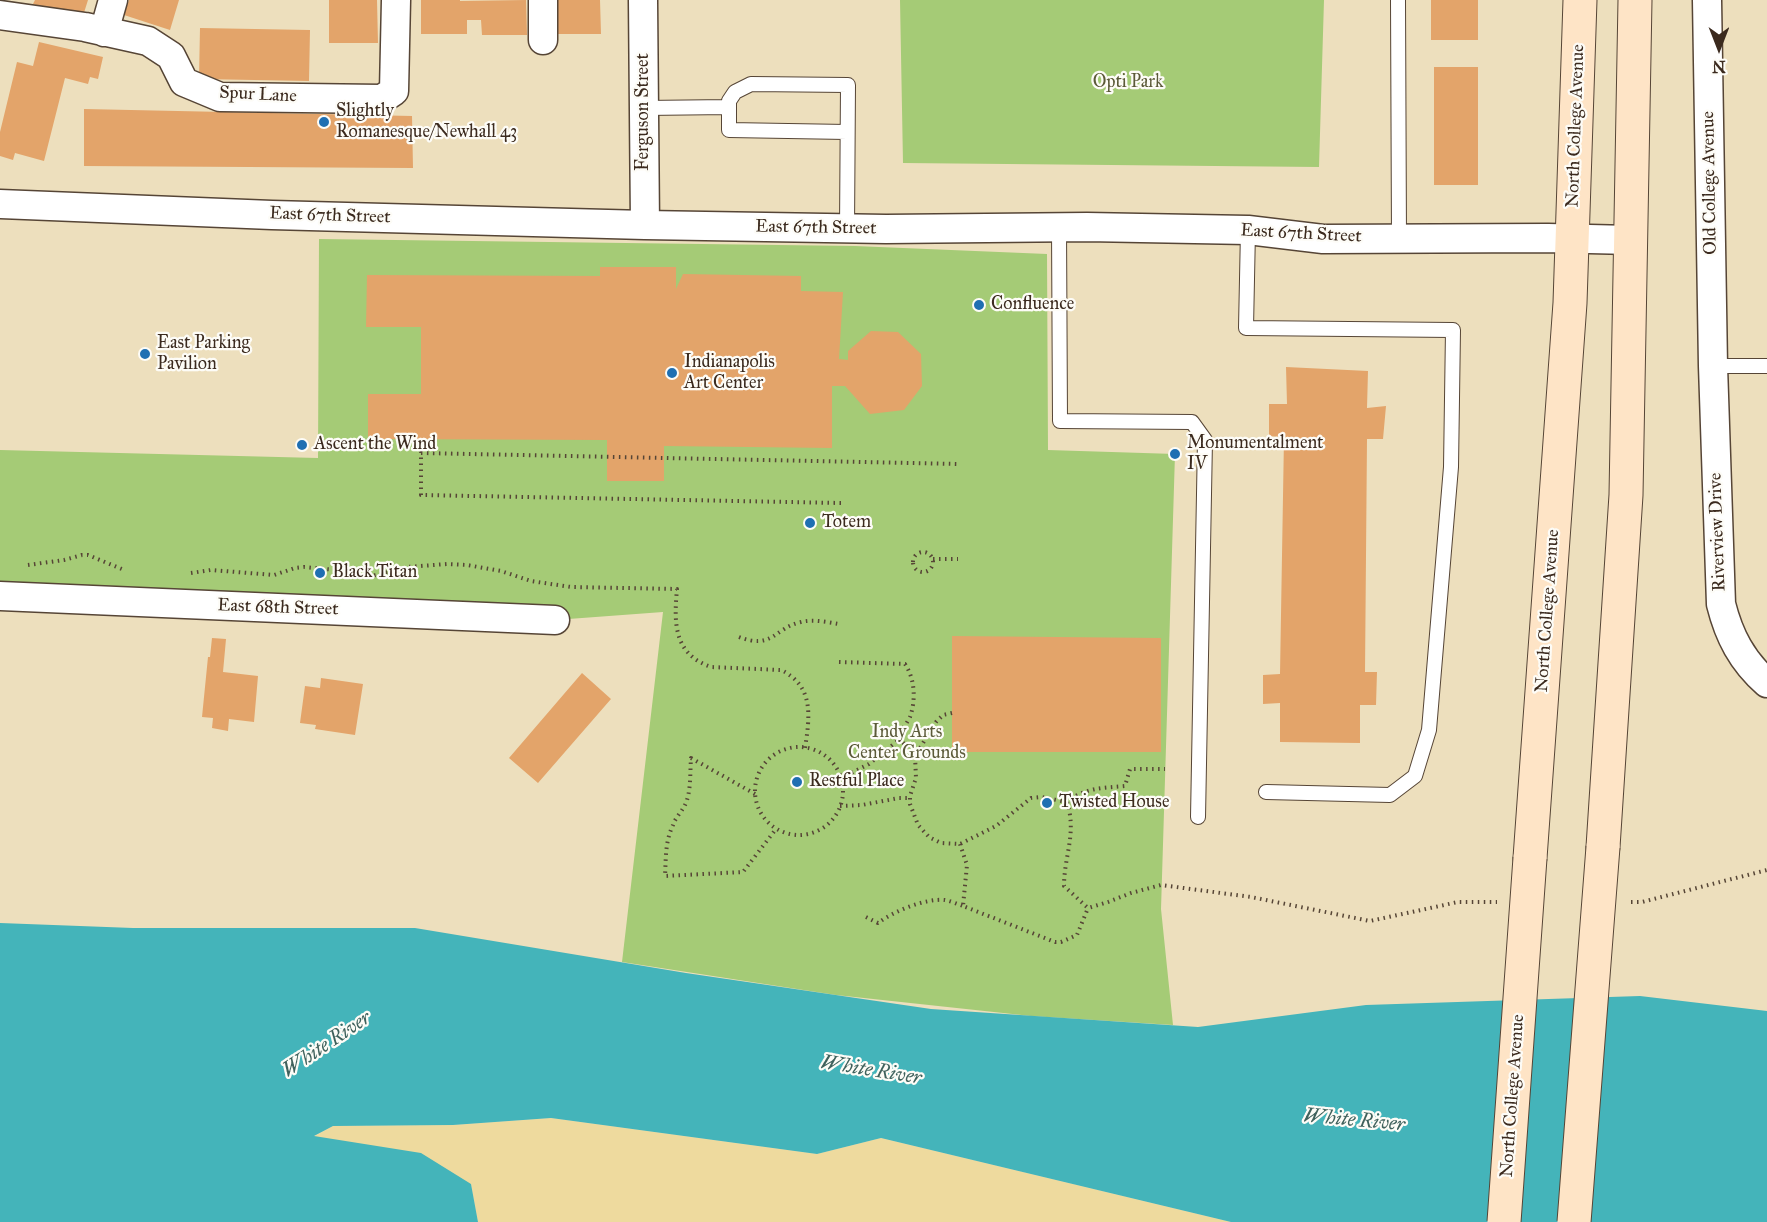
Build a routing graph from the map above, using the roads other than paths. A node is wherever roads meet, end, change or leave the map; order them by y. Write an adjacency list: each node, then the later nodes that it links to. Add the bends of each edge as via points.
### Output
1 (113, 0): 10 (street)
2 (396, 0): 10 (street, Spur Lane, via 393,91 382,99 220,97 184,82 171,56 148,41)
3 (543, 0): 11 (street)
4 (643, 0): 13 (street, Ferguson Street)
5 (1398, 0): 20 (lane)
6 (1580, 0): 21 (main road, North College Avenue)
7 (1635, 0): 22 (main road)
8 (1707, 0): 23 (street, Old College Avenue)
9 (0, 15): 10 (street, Spur Lane)
10 (104, 32)
11 (543, 40)
12 (729, 107): 13 (lane); 14 (lane, via 729,130); 14 (lane, via 735,92 751,84 848,85)
13 (644, 108): 16 (street, Ferguson Street)
14 (847, 132): 18 (lane)
15 (0, 204): 16 (street, East 67th Street)
16 (645, 225): 18 (street, East 67th Street)
17 (1059, 227): 18 (street, East 67th Street); 19 (street, East 67th Street); 29 (lane, via 1060,421 1192,422 1204,440)
18 (847, 229)
19 (1248, 231): 20 (street, East 67th Street, via 1323,238); 28 (lane, via 1246,328 1453,330 1452,467 1430,730 1415,776 1390,795)
20 (1399, 238): 21 (street, East 67th Street)
21 (1572, 238): 22 (street, East 67th Street); 30 (main road, North College Avenue, bridge)
22 (1631, 240): 31 (main road, bridge, via 1626,495)
23 (1713, 366): 24 (lane); 27 (street, Riverview Drive, via 1721,604 1734,644)
24 (1767, 366)
25 (0, 596): 26 (street, East 68th Street)
26 (555, 620)
27 (1767, 683)
28 (1266, 792)
29 (1198, 817)
30 (1504, 1222)
31 (1574, 1222)

